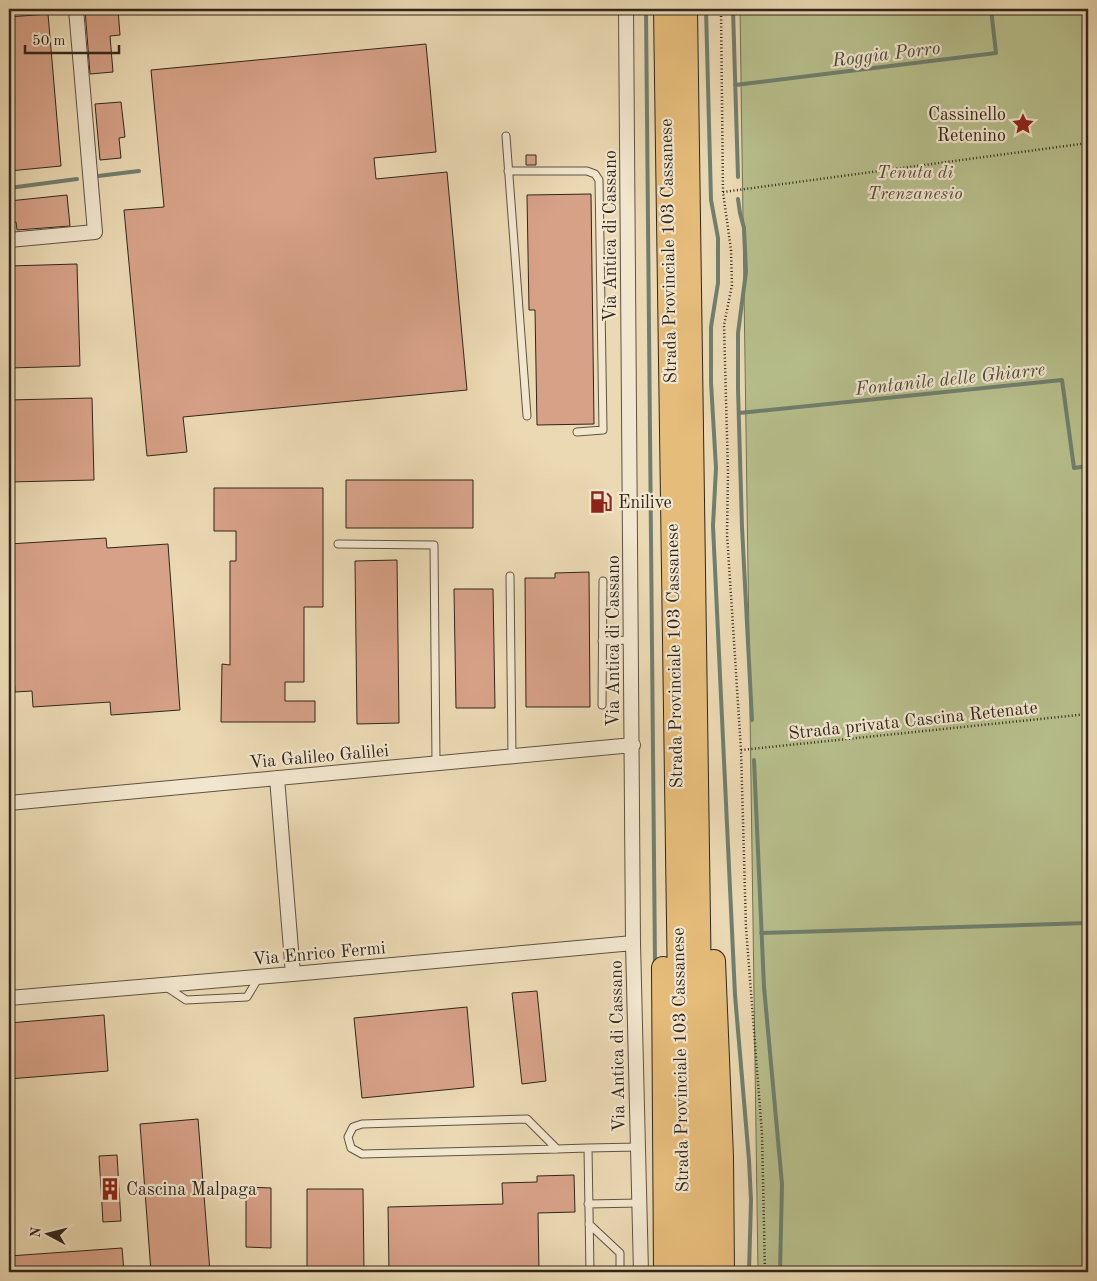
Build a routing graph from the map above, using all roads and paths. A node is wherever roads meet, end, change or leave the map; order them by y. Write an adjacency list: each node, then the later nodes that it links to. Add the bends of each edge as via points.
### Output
1 (76, 9): 10 (street, via 95,232)
2 (626, 9): 18 (street, Via Antica di Cassano)
3 (665, 9): 17 (highway, Strada Provinciale 103 Cassanese)
4 (686, 9): 14 (highway, Strada Provinciale 103 Cassanese)
5 (721, 9): 9 (path)
6 (506, 136): 8 (lane)
7 (1088, 143): 9 (path)
8 (508, 172): 11 (lane); 12 (lane, via 587,171 597,176 600,183 603,430)
9 (723, 192): 23 (path, via 732,250 732,285 724,332 727,534)
10 (9, 240)
11 (527, 416)
12 (577, 432)
13 (338, 544): 25 (lane, via 434,544)
14 (693, 561): 42 (highway, Strada Provinciale 103 Cassanese); 43 (highway, via 706,755 722,1157)
15 (510, 576): 24 (lane)
16 (602, 581): 19 (lane)
17 (673, 598): 40 (highway, via 666,699); 41 (highway, Strada Provinciale 103 Cassanese)
18 (632, 640): 19 (lane); 22 (street, Via Antica di Cassano)
19 (602, 641): 20 (lane)
20 (602, 705)
21 (1088, 714): 23 (path, Strada privata Cascina Retenate)
22 (633, 745): 24 (street, Via Galileo Galilei); 28 (street, Via Antica di Cassano)
23 (740, 750): 44 (path, via 746,928 762,1134)
24 (512, 756): 25 (street, Via Galileo Galilei)
25 (436, 764): 26 (street, Via Galileo Galilei)
26 (277, 778): 27 (street, Via Galileo Galilei); 29 (street)
27 (9, 803)
28 (633, 943): 29 (street, Via Enrico Fermi); 31 (street, Via Antica di Cassano)
29 (293, 974): 30 (street, Via Enrico Fermi)
30 (9, 998)
31 (638, 1147): 32 (lane); 34 (street, Via Antica di Cassano)
32 (588, 1148): 33 (lane); 35 (lane)
33 (557, 1149): 33 (lane, via 527,1119 362,1124 352,1129 348,1137 352,1148 362,1154)
34 (639, 1203): 35 (lane); 39 (street, Via Antica di Cassano)
35 (588, 1204): 36 (lane)
36 (589, 1224): 37 (lane); 38 (lane, via 620,1253)
37 (590, 1272)
38 (620, 1272)
39 (641, 1272)
40 (664, 1272)
41 (683, 1272)
42 (704, 1272)
43 (723, 1272)
44 (765, 1272)

